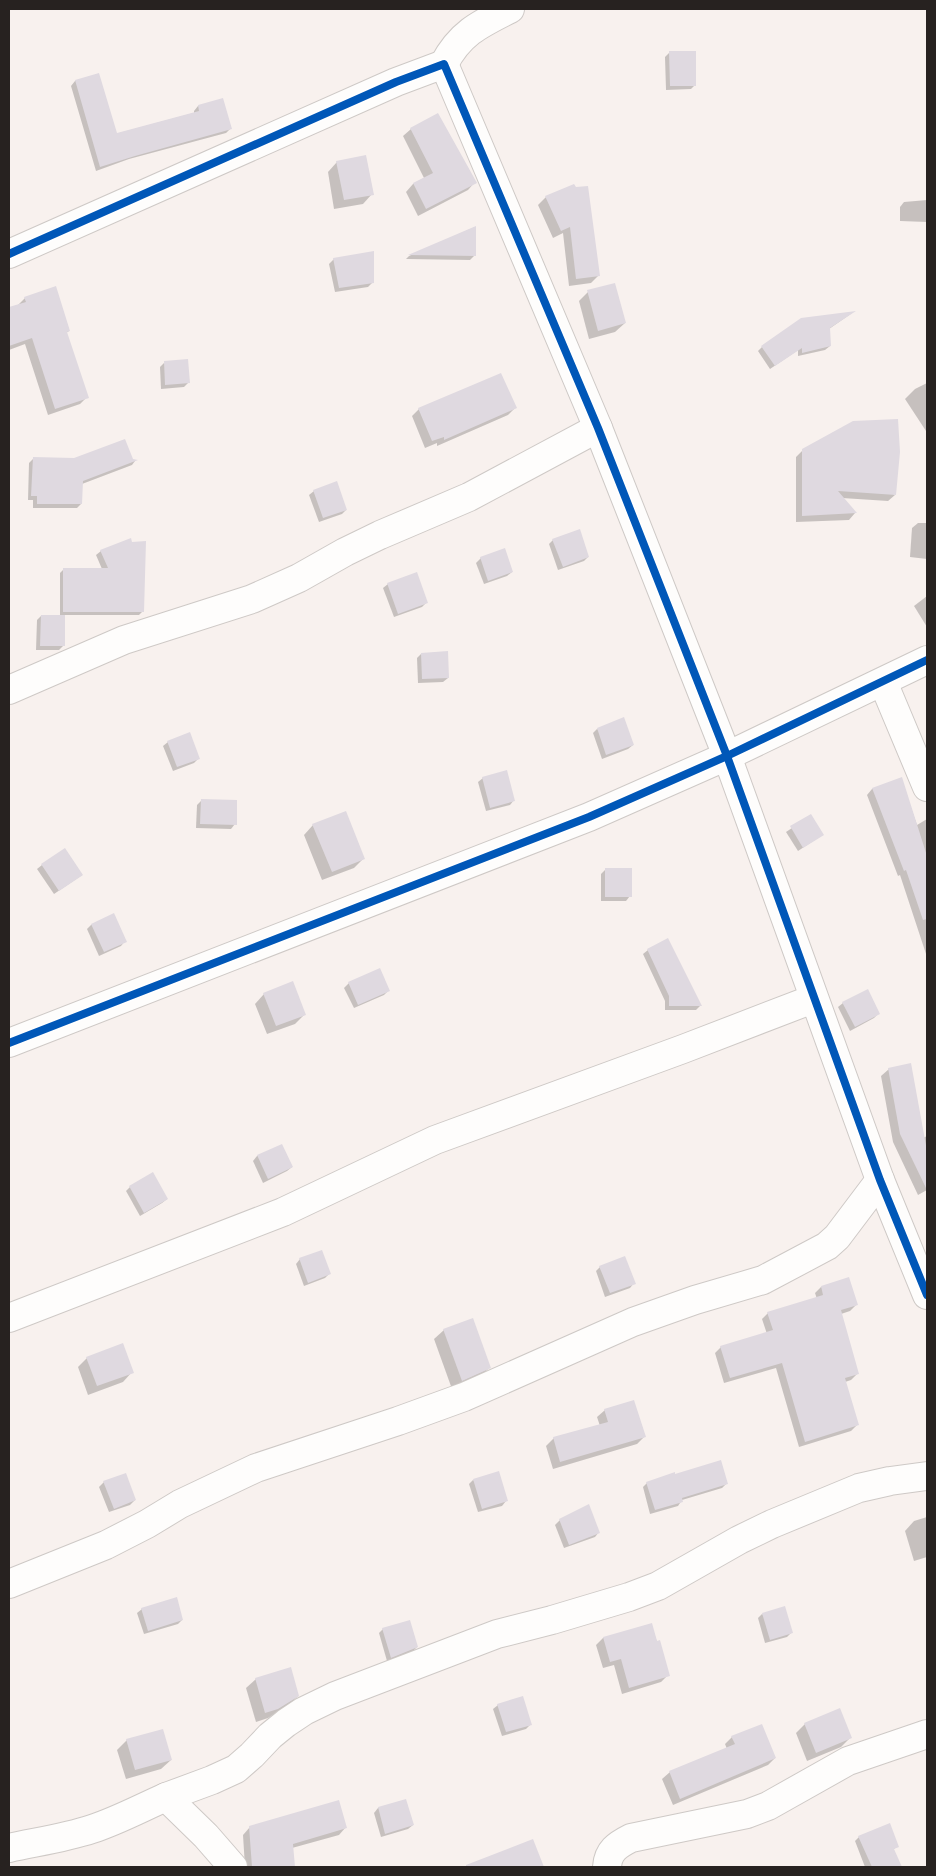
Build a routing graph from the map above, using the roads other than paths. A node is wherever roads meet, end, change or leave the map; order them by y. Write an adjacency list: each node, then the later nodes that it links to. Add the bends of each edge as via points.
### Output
1 (510, 9): 2 (street, via 463,36)
2 (444, 64): 3 (street, via 396,82); 4 (street)
3 (9, 254)
4 (598, 428): 7 (street, via 470,497 362,544 252,599 124,640); 8 (street)
5 (927, 660): 6 (street)
6 (883, 682): 8 (street); 9 (street)
7 (9, 690)
8 (727, 756): 10 (street); 11 (street, via 590,818)
9 (927, 787)
10 (813, 999): 12 (street); 14 (street, via 435,1140 283,1212)
11 (9, 1043)
12 (880, 1180): 13 (street); 16 (street, via 827,1246 763,1280 633,1322 464,1397 256,1468 180,1504 106,1545)
13 (927, 1295)
14 (9, 1318)
15 (927, 1476): 18 (street, via 859,1488 739,1540 658,1586 497,1634 335,1696 286,1723 236,1769)
16 (9, 1584)
17 (927, 1734): 21 (street, via 848,1761 768,1806 747,1814 631,1838 617,1844 610,1853)
18 (166, 1796): 19 (street, via 92,1829); 20 (street)
19 (9, 1848)
20 (233, 1867)
21 (607, 1867)

